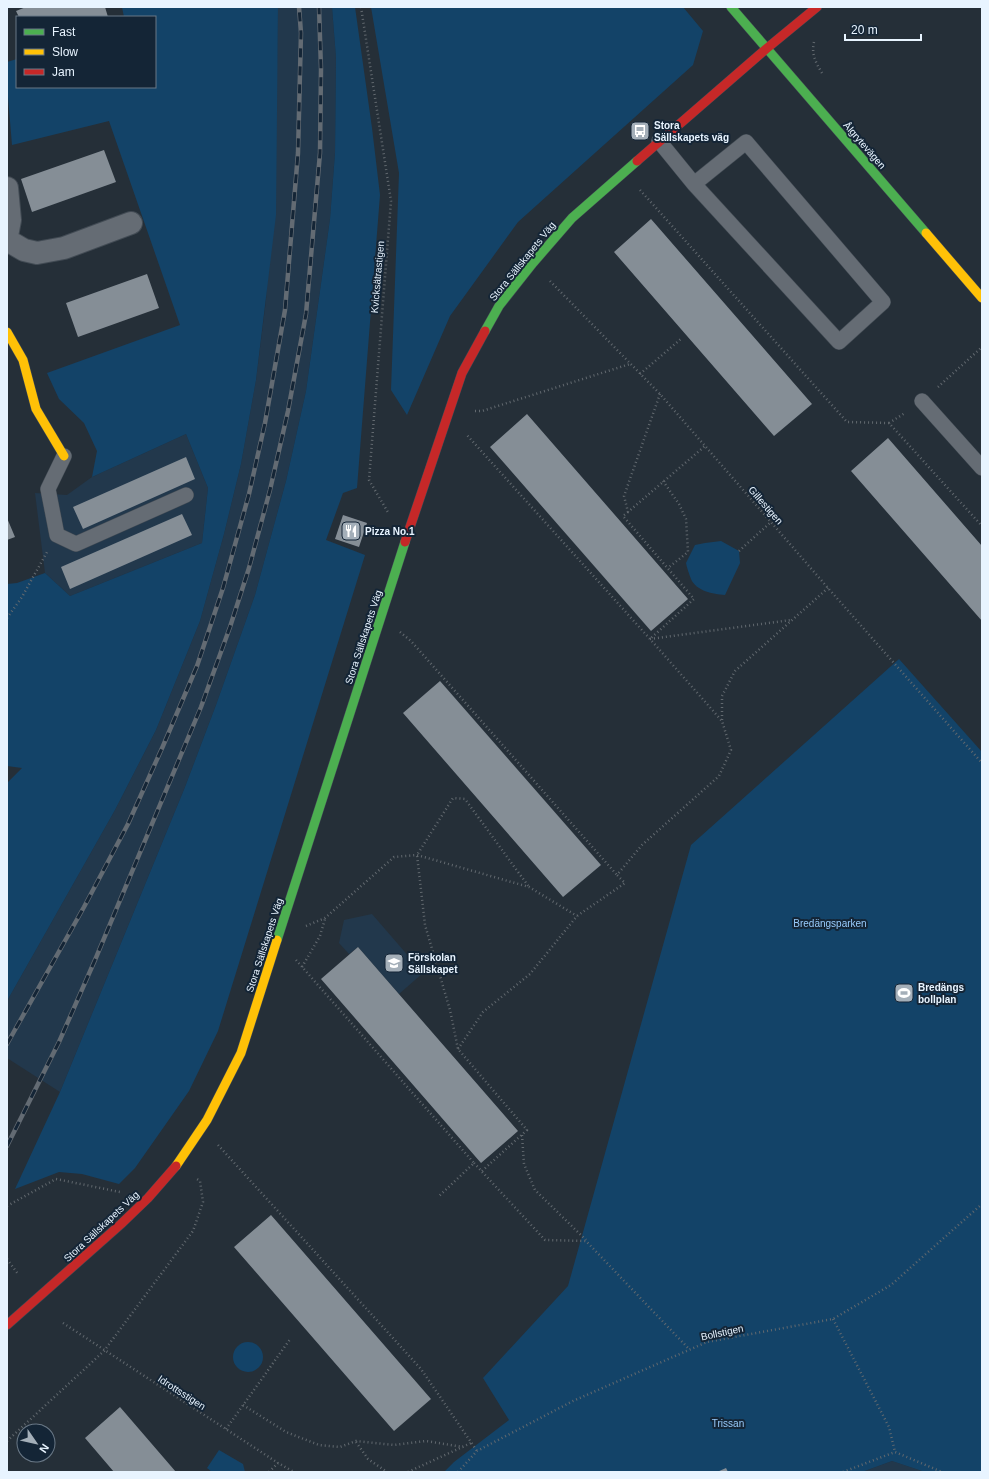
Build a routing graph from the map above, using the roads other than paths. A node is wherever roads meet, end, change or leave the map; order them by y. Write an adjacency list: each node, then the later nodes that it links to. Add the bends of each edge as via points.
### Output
1 (731, 7): 3 (street, Ålgrytevägen)
2 (817, 7): 3 (street, Stora Sällskapets Väg)
3 (766, 49): 4 (street, Stora Sällskapets Väg); 10 (street, Ålgrytevägen)
4 (659, 141): 5 (lane); 16 (street, Stora Sällskapets Väg, via 572,218 533,263 495,313 462,374 405,540 241,1053 208,1120 177,1165 148,1198)
5 (694, 184): 5 (lane, via 839,342 883,302 746,142)
6 (7, 188): 8 (street, via 10,220)
7 (131, 223): 9 (street, via 64,248 37,253 24,250)
8 (7, 236)
9 (7, 240)
10 (982, 298)
11 (7, 332): 13 (street, via 24,360 36,409)
12 (922, 401): 14 (lane)
13 (64, 456): 15 (lane, via 48,490 57,535 76,544)
14 (982, 468)
15 (186, 495)
16 (7, 1325)

